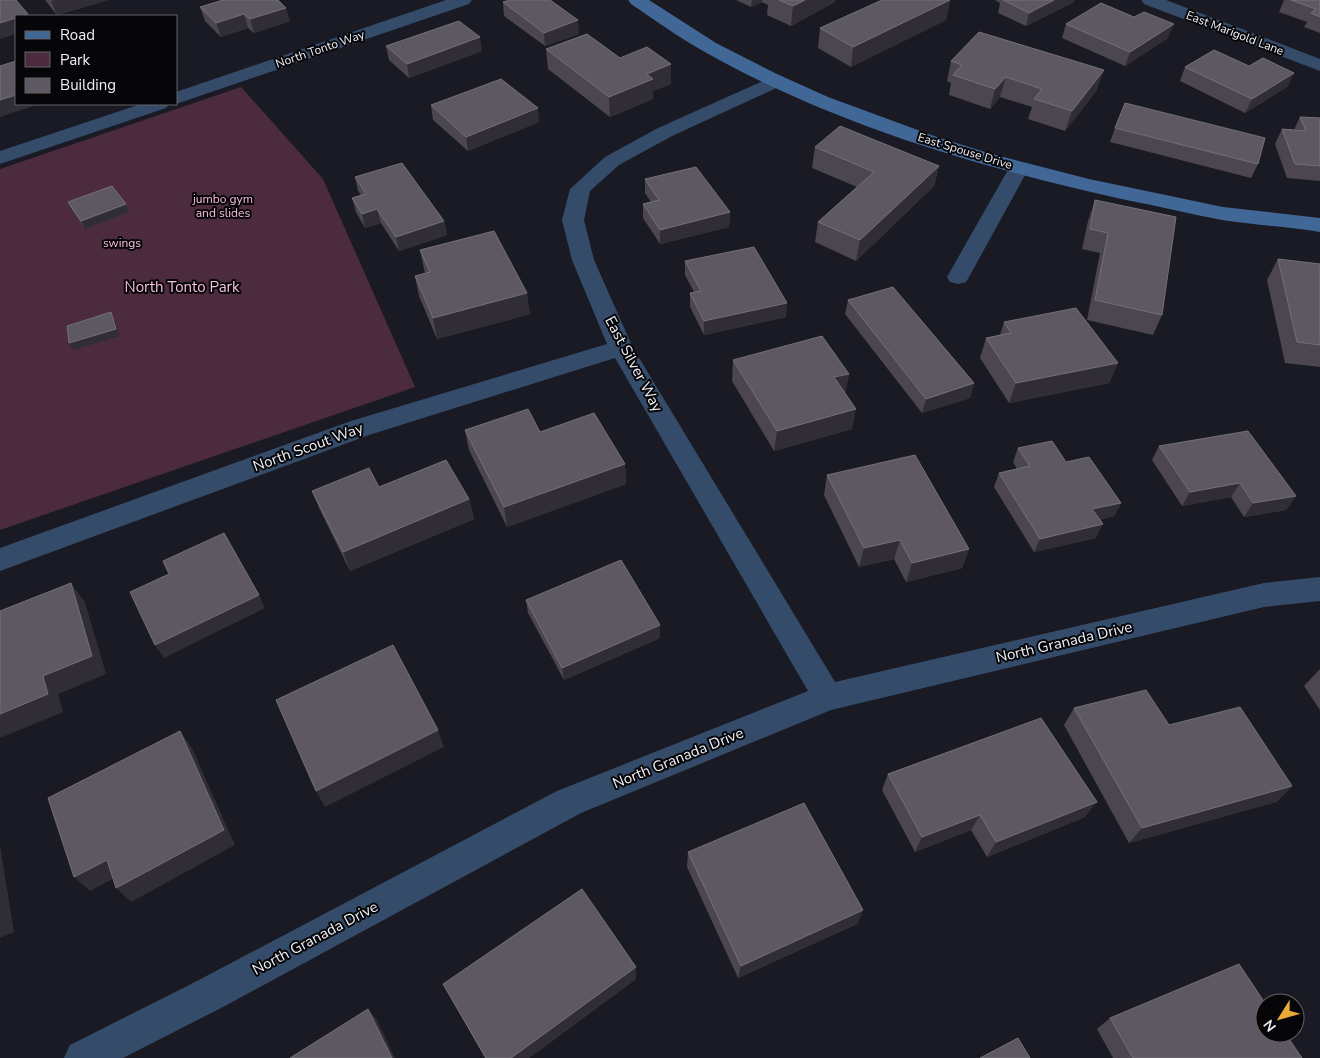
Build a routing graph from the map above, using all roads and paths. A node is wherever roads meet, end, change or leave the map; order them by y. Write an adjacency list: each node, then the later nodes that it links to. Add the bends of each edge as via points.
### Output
1 (463, 0): 6 (street, North Tonto Way)
2 (637, 0): 5 (main road, East Spouse Drive, via 718,52)
3 (1150, 0): 4 (street, East Marigold Lane)
4 (1320, 65)
5 (776, 81): 9 (main road, East Spouse Drive, via 936,143); 12 (street, East Silver Way, via 665,132 612,161 580,189 572,220 582,260)
6 (178, 97)
7 (155, 105): 8 (street)
8 (0, 158)
9 (1019, 168): 10 (main road, East Spouse Drive, via 1232,215); 11 (street)
10 (1320, 224)
11 (958, 277)
12 (621, 348): 13 (street, North Scout Way, via 360,428); 15 (street, East Silver Way)
13 (0, 560)
14 (1320, 589): 15 (street, North Granada Drive, via 1264,596)
15 (828, 697): 16 (street, North Granada Drive, via 569,802 210,994)
16 (83, 1058)

